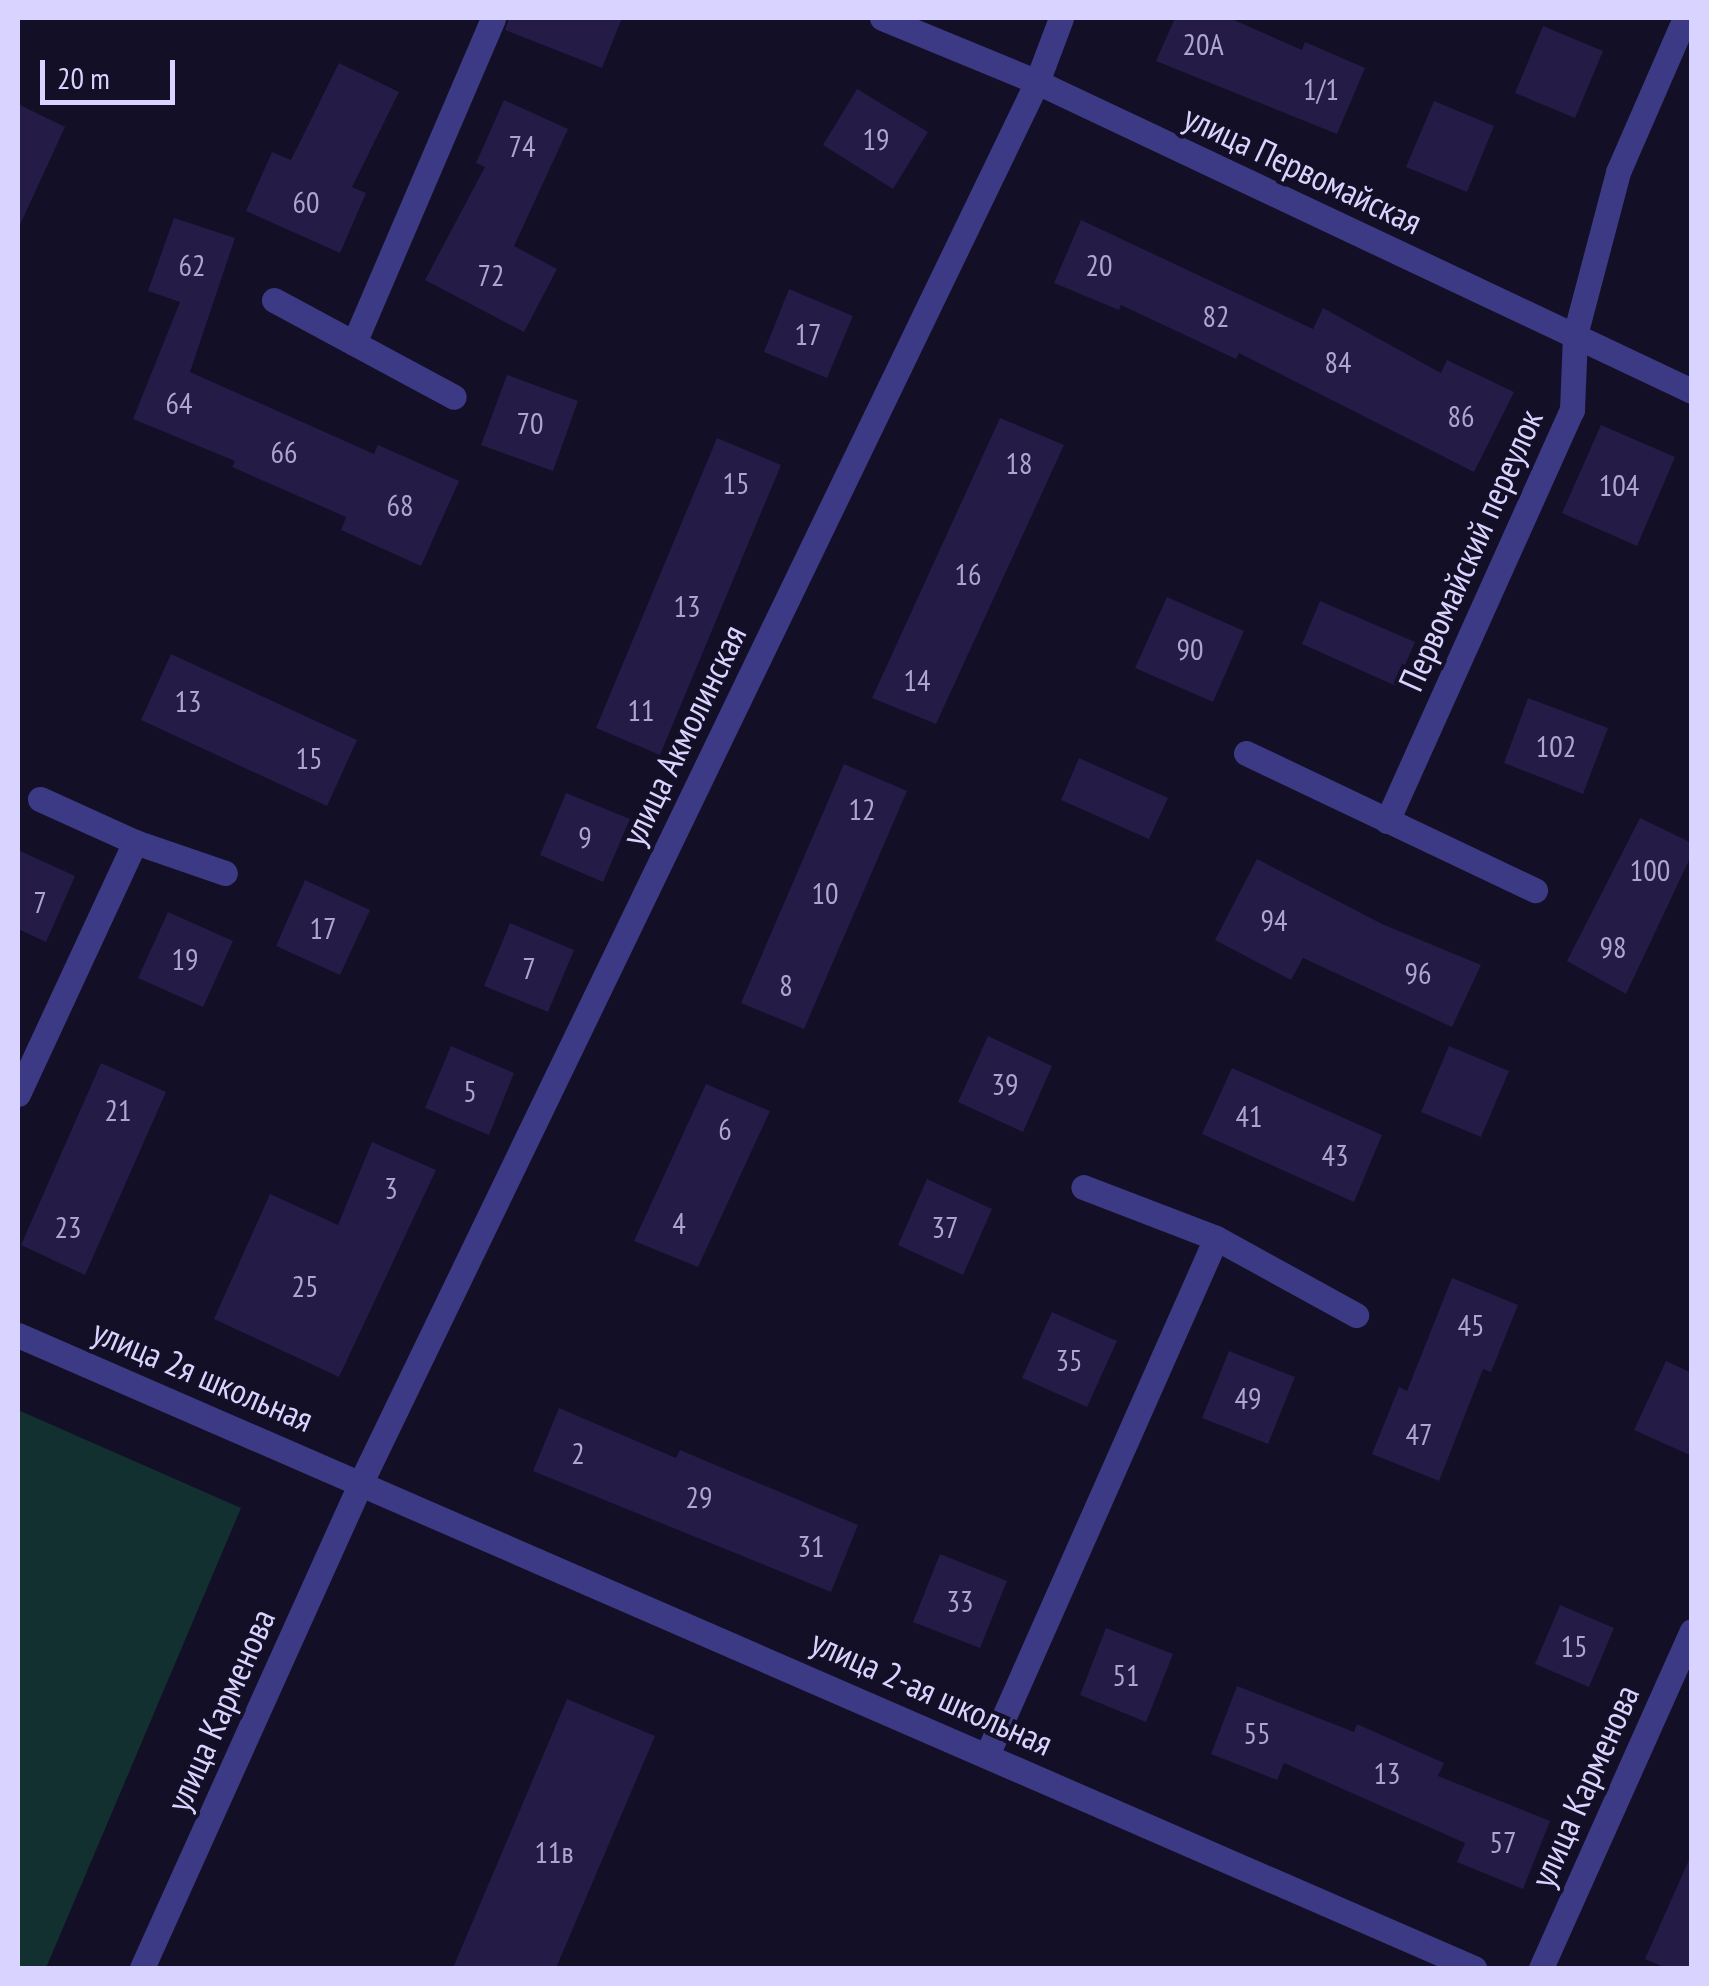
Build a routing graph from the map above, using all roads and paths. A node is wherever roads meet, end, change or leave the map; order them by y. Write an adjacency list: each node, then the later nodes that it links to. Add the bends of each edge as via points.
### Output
1 (493, 18): 8 (street)
2 (882, 18): 5 (street, улица Первомайская)
3 (1061, 18): 5 (street, улица Акмолинская)
4 (1685, 18): 7 (street, Первомайский переулок, via 1618,172)
5 (1036, 82): 7 (street, улица Первомайская); 22 (street, улица Акмолинская)
6 (274, 300): 8 (street)
7 (1575, 335): 9 (street, улица Первомайская); 13 (street, Первомайский переулок, via 1572,410)
8 (354, 343): 10 (street)
9 (1692, 390)
10 (454, 397)
11 (1246, 753): 13 (street)
12 (40, 799): 14 (street)
13 (1387, 821): 16 (street)
14 (136, 842): 15 (street); 17 (street)
15 (225, 873)
16 (1535, 890)
17 (18, 1094)
18 (1083, 1187): 19 (street)
19 (1216, 1238): 20 (street); 24 (street)
20 (1356, 1315)
21 (18, 1335): 22 (street, улица 2я школьная)
22 (362, 1480): 24 (street, улица 2-ая школьная); 25 (street, улица Карменова)
23 (1692, 1631): 27 (street, улица Карменова)
24 (987, 1754): 26 (street, улица 2-ая школьная)
25 (142, 1968)
26 (1474, 1968)
27 (1541, 1968)

